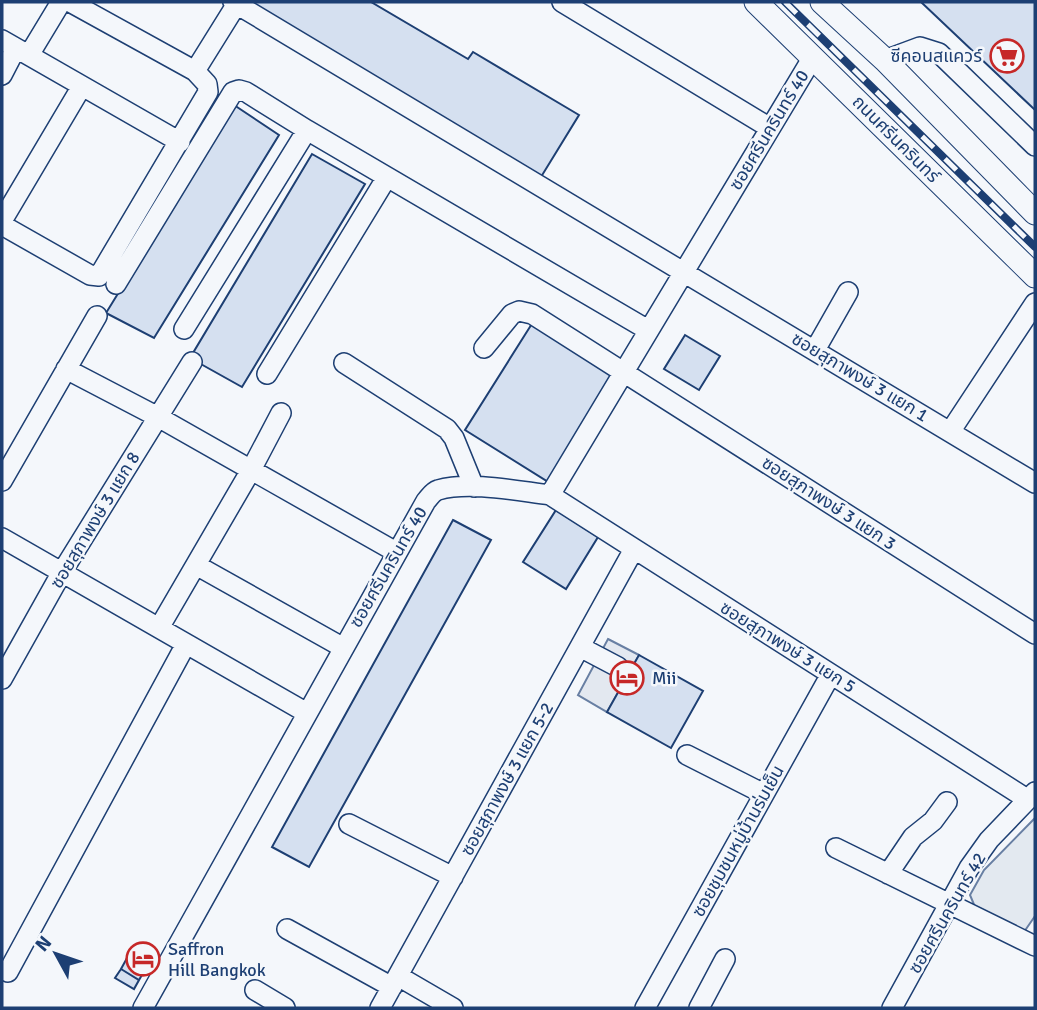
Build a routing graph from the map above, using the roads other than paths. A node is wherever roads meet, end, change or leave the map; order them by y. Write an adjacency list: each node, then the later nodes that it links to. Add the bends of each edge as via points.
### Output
1 (61, 2): 7 (street)
2 (70, 2): 10 (street)
3 (562, 2): 13 (street)
4 (756, 2): 8 (main road, ถนนศรีนครินทร์)
5 (822, 2): 9 (main road)
6 (236, 3): 10 (street); 20 (street, ซอยสุภาพงษ์ 3 แยก 1)
7 (16, 48): 11 (street); 12 (street)
8 (813, 57): 13 (street, ซอยศรีนครินทร์ 40); 21 (main road, ถนนศรีนครินทร์)
9 (885, 60): 16 (street, via 920,47 939,53); 18 (main road)
10 (195, 71): 15 (street, via 209,89)
11 (2, 75)
12 (82, 86): 15 (street); 19 (street)
13 (770, 128): 20 (street, ซอยศรีนครินทร์ 40)
14 (307, 130): 17 (street); 22 (street, via 246,92 233,92); 26 (street)
15 (180, 142): 19 (street, via 99,276)
16 (1035, 146)
17 (387, 177): 27 (street); 34 (street)
18 (1035, 213)
19 (2, 223)
20 (684, 271): 27 (street, ซอยศรีนครินทร์ 40); 29 (street, ซอยสุภาพงษ์ 3 แยก 1)
21 (1035, 276)
22 (116, 284)
23 (848, 292): 29 (street)
24 (1035, 303): 37 (street)
25 (97, 316): 32 (street)
26 (184, 329)
27 (648, 330): 33 (street, ซอยศรีนครินทร์ 40)
28 (484, 348): 33 (street, ซอยสุภาพงษ์ 3 แยก 3, via 507,318 519,311 532,314)
29 (815, 350): 37 (street, ซอยสุภาพงษ์ 3 แยก 1)
30 (192, 362): 36 (street, ซอยสุภาพงษ์ 3 แยก 8)
31 (344, 363): 41 (street, via 447,429)
32 (66, 369): 36 (street); 39 (street)
33 (624, 372): 42 (street, ซอยศรีนครินทร์ 40); 49 (street, ซอยสุภาพงษ์ 3 แยก 3)
34 (267, 373)
35 (281, 413): 38 (street)
36 (158, 417): 38 (street); 47 (street, ซอยสุภาพงษ์ 3 แยก 8)
37 (950, 432): 40 (street, ซอยสุภาพงษ์ 3 แยก 1)
38 (251, 470): 45 (street); 46 (street)
39 (2, 481)
40 (1035, 483)
41 (474, 487): 42 (street, ซอยศรีนครินทร์ 40); 45 (street, ซอยศรีนครินทร์ 40, via 432,493)
42 (550, 495): 44 (street, ซอยสุภาพงษ์ 3 แยก 5)
43 (2, 538): 47 (street)
44 (634, 549): 52 (street, ซอยสุภาพงษ์ 3 แยก 5-2); 54 (street, ซอยสุภาพงษ์ 3 แยก 5)
45 (396, 552): 51 (street, ซอยศรีนครินทร์ 40)
46 (196, 565): 48 (street); 51 (street)
47 (62, 572): 48 (street); 55 (street, ซอยสุภาพงษ์ 3 แยก 8)
48 (159, 628): 50 (street)
49 (1035, 634)
50 (186, 644): 56 (street); 69 (street)
51 (342, 648): 56 (street, ซอยศรีนครินทร์ 40)
52 (580, 648): 53 (street); 64 (street, ซอยสุภาพงษ์ 3 แยก 5-2)
53 (618, 667)
54 (831, 674): 58 (street, ซอยชุมชนหมู่บ้านร่มเย็น); 59 (street, ซอยสุภาพงษ์ 3 แยก 5)
55 (2, 680)
56 (307, 713): 72 (street, ซอยศรีนครินทร์ 40)
57 (687, 755): 58 (street)
58 (764, 794): 76 (street, ซอยชุมชนหมู่บ้านร่มเย็น)
59 (1031, 795): 65 (street, ซอยศรีนครินทร์ 42, via 989,840)
60 (947, 802): 63 (street, via 913,837)
61 (349, 824): 64 (street)
62 (836, 848): 63 (street)
63 (888, 874): 65 (street)
64 (453, 877): 70 (street, ซอยสุภาพงษ์ 3 แยก 5-2)
65 (949, 905): 67 (street); 78 (street, ซอยศรีนครินทร์ 42)
66 (288, 929): 70 (street)
67 (1035, 946)
68 (725, 960): 77 (street)
69 (8, 972)
70 (395, 982): 74 (street, ซอยสุภาพงษ์ 3 แยก 5-2); 75 (street)
71 (255, 990): 73 (street)
72 (143, 1008)
73 (285, 1008)
74 (380, 1008)
75 (453, 1008)
76 (645, 1008)
77 (699, 1008)
78 (892, 1008)

